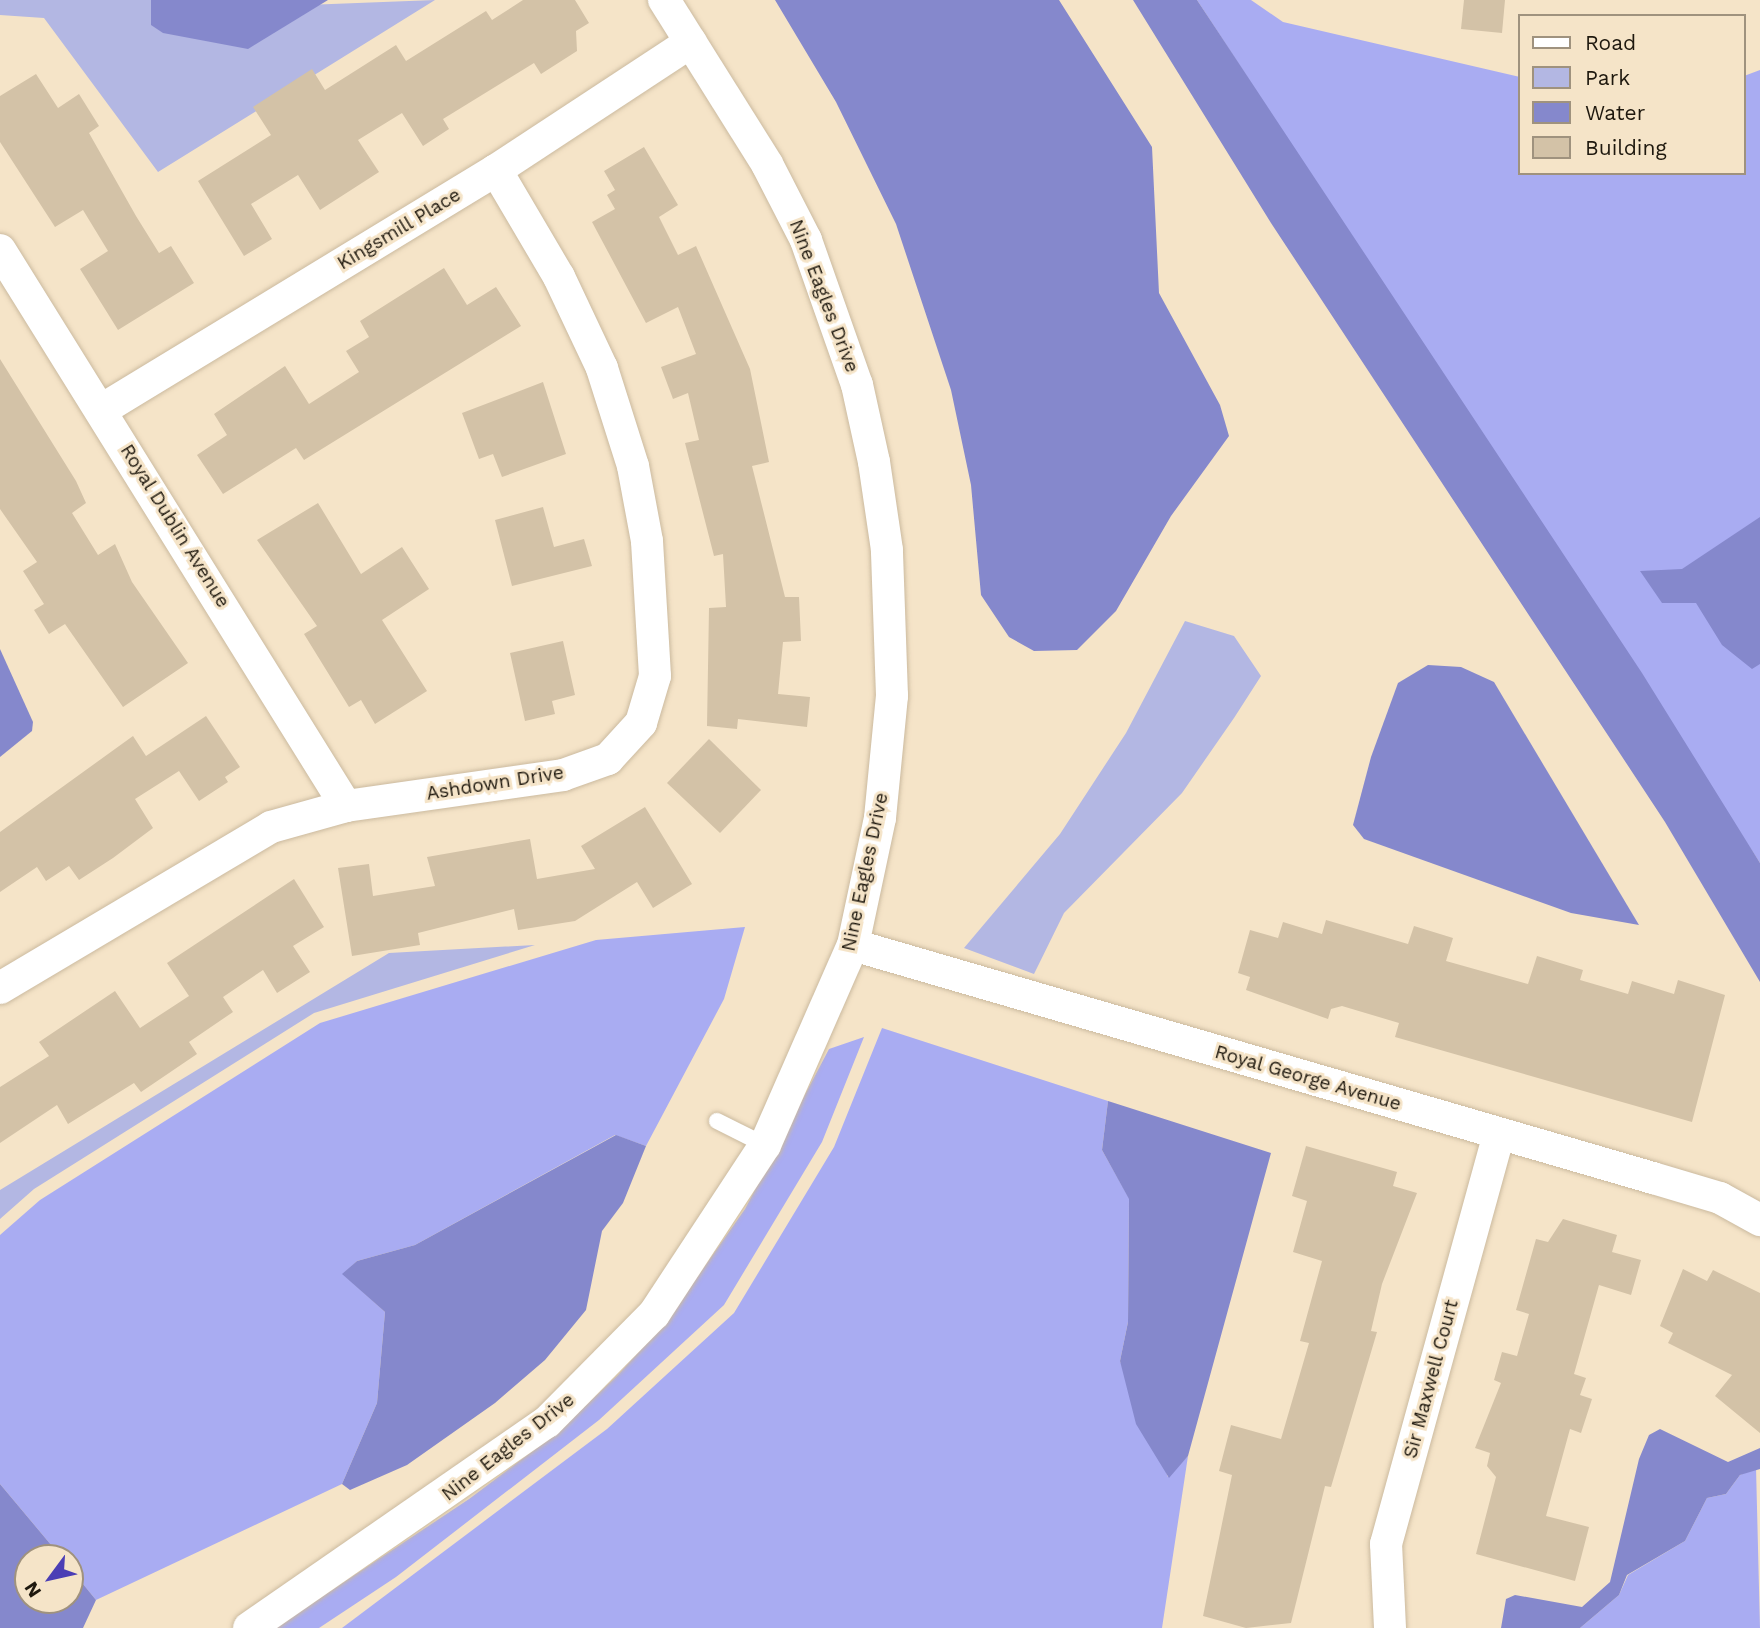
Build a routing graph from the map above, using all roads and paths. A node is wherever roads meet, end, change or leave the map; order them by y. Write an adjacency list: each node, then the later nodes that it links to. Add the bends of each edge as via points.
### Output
1 (664, 0): 2 (street, Nine Eagles Drive)
2 (691, 42): 3 (street, Kingsmill Place); 7 (street, Nine Eagles Drive, via 767,164 806,240 857,385 874,462 887,550 892,696 880,818)
3 (496, 170): 5 (street, Kingsmill Place); 6 (street, Ashdown Drive, via 559,277 597,356 633,466 647,541 651,702 630,741 608,759 563,775)
4 (0, 250): 5 (street, Royal Dublin Avenue)
5 (103, 409): 6 (street, Royal Dublin Avenue)
6 (346, 806): 8 (street, Ashdown Drive, via 271,827)
7 (853, 945): 10 (street, Royal George Avenue); 11 (street, Nine Eagles Drive)
8 (0, 988)
9 (717, 1121): 11 (lane)
10 (1499, 1134): 12 (street, Royal George Avenue, via 1720,1198); 14 (street, Sir Maxwell Court, via 1386,1544)
11 (765, 1146): 13 (street, Nine Eagles Drive, via 653,1314 547,1422)
12 (1760, 1220)
13 (248, 1628)
14 (1390, 1628)

